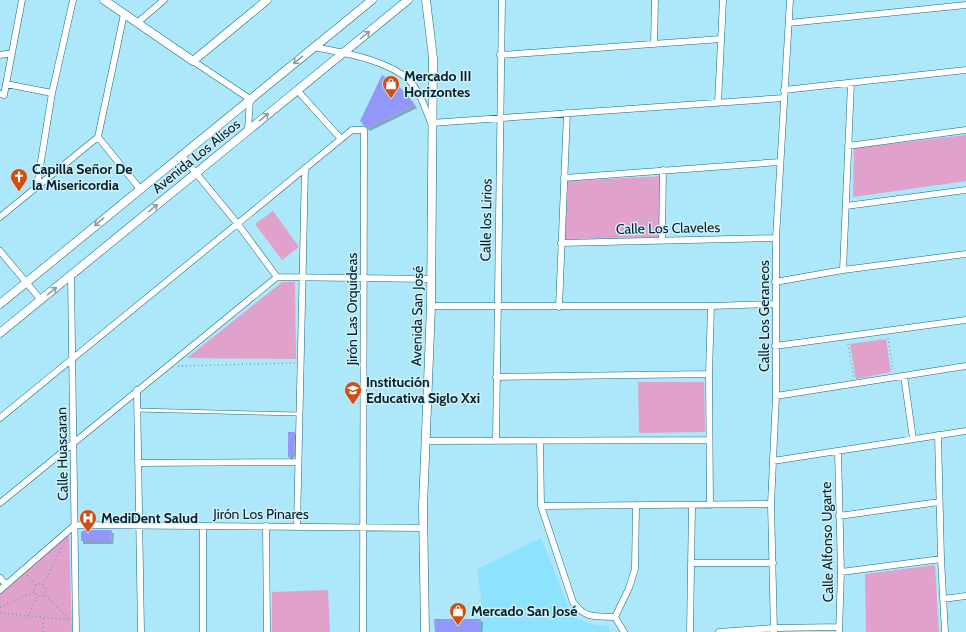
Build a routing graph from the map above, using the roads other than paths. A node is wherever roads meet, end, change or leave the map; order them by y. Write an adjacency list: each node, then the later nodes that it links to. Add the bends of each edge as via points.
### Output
1 (22, 0): 20 (street)
2 (73, 0): 30 (street)
3 (104, 0): 14 (street)
4 (164, 0): 15 (street)
5 (267, 0): 24 (street)
6 (372, 0): 19 (street, Avenida Los Alisos)
7 (408, 0): 21 (street, Avenida Los Alisos, one-way to 7)
8 (426, 0): 37 (street, Avenida San José, via 432,58)
9 (502, 0): 23 (street, Calle los Lirios)
10 (655, 0): 18 (street)
11 (723, 0): 17 (street)
12 (790, 0): 16 (street, Calle Los Geraneos)
13 (966, 5): 16 (street)
14 (124, 14): 15 (street); 40 (street)
15 (138, 23): 24 (street)
16 (790, 23): 29 (street, Calle Los Geraneos)
17 (721, 39): 18 (street); 34 (street)
18 (654, 44): 23 (street)
19 (314, 47): 21 (street); 33 (street, Avenida Los Alisos, one-way to 33)
20 (12, 53): 22 (street); 27 (street)
21 (342, 53): 28 (street, Avenida Los Alisos); 37 (street, via 394,69 409,80 420,96)
22 (0, 55)
23 (500, 55): 36 (street, Calle los Lirios)
24 (193, 61): 33 (street)
25 (966, 70): 26 (street)
26 (851, 83): 29 (street); 42 (street)
27 (6, 84): 30 (street); 31 (street, via 4,95)
28 (297, 90): 38 (street, Avenida Los Alisos, one-way to 28); 41 (street)
29 (784, 90): 32 (street, Calle Los Geraneos)
30 (52, 93): 49 (street)
31 (0, 94)
32 (784, 98): 34 (street); 44 (street, Calle Los Geraneos)
33 (250, 100): 38 (street); 43 (street, Avenida Los Alisos)
34 (718, 103): 35 (street)
35 (567, 113): 36 (street); 48 (street)
36 (499, 118): 37 (street); 73 (street, Calle los Lirios)
37 (432, 123): 65 (street, Avenida San José)
38 (248, 130): 47 (street, Avenida Los Alisos)
39 (966, 130): 42 (street)
40 (98, 137): 49 (street); 50 (street)
41 (341, 139): 45 (street); 64 (street, Jirón Las Orquideas, via 352,130 364,130)
42 (848, 146): 52 (street)
43 (181, 155): 47 (street); 50 (street, Avenida Los Alisos)
44 (780, 162): 46 (street); 55 (street, Calle Los Geraneos)
45 (305, 168): 54 (street); 63 (street)
46 (663, 170): 48 (street); 56 (street)
47 (195, 174): 54 (street); 61 (street, Avenida Los Alisos, one-way to 47)
48 (564, 178): 57 (street)
49 (37, 186): 53 (street)
50 (140, 189): 66 (street, Avenida Los Alisos, one-way to 66)
51 (966, 190): 52 (street)
52 (846, 206): 60 (street)
53 (0, 217)
54 (237, 223): 62 (street); 78 (street)
55 (776, 238): 56 (street, Calle Los Claveles); 67 (street, Calle Los Geraneos)
56 (662, 240): 57 (street, Calle Los Claveles)
57 (561, 243): 74 (street)
58 (0, 251): 66 (street)
59 (966, 254): 60 (street)
60 (843, 270): 67 (street)
61 (71, 276): 68 (street, Avenida Los Alisos, one-way to 61); 78 (street, Calle Huascaran)
62 (277, 277): 63 (street); 83 (street)
63 (302, 278): 64 (street); 86 (street)
64 (364, 278): 65 (street); 113 (street, Jirón Las Orquideas)
65 (431, 279): 71 (street, Avenida San José)
66 (26, 282): 68 (street); 69 (street, Avenida Los Alisos)
67 (775, 282): 70 (street, Calle Los Geraneos)
68 (41, 300): 76 (street, Avenida Los Alisos)
69 (0, 304)
70 (775, 304): 72 (street); 77 (street, Calle Los Geraneos)
71 (431, 306): 73 (street); 92 (street, Avenida San José)
72 (711, 306): 74 (street); 80 (street)
73 (496, 307): 74 (street); 81 (street, Calle los Lirios)
74 (559, 307)
75 (966, 320): 77 (street)
76 (0, 333)
77 (775, 346): 84 (street, Calle Los Geraneos)
78 (72, 359): 87 (street); 95 (street, Calle Huascaran)
79 (966, 366): 82 (street)
80 (709, 374): 81 (street); 91 (street)
81 (496, 376): 93 (street, Calle los Lirios)
82 (904, 376): 84 (street); 90 (street)
83 (137, 390): 85 (street); 95 (street)
84 (776, 396): 97 (street, Calle Los Geraneos)
85 (137, 410): 86 (lane); 99 (street)
86 (299, 414): 98 (street)
87 (0, 418)
88 (966, 431): 89 (street)
89 (938, 435): 90 (street); 100 (street)
90 (913, 439): 96 (street)
91 (709, 440): 94 (street); 105 (street)
92 (427, 441): 93 (street); 114 (street, Avenida San José)
93 (496, 441): 94 (street)
94 (540, 441): 106 (street)
95 (74, 442): 101 (street); 108 (street, Calle Huascaran)
96 (838, 452): 97 (street); 107 (street, Calle Alfonso Ugarte)
97 (773, 461): 102 (street, Calle Los Geraneos)
98 (298, 462): 99 (street); 112 (street)
99 (138, 463): 109 (street)
100 (940, 502): 107 (street); 115 (street)
101 (0, 503)
102 (772, 504): 105 (street); 117 (street, Calle Los Geraneos)
103 (636, 505): 104 (street); 106 (street); 124 (street, via 635,569 629,588)
104 (692, 505): 105 (street); 116 (street)
105 (710, 505)
106 (541, 506): 124 (street, via 573,602 586,615)
107 (839, 516): 118 (street, Calle Alfonso Ugarte)
108 (75, 525): 109 (street, Jirón Los Pinares); 120 (street); 127 (street, Calle Huascaran)
109 (139, 525): 110 (street, Jirón Los Pinares); 128 (street)
110 (202, 526): 111 (street, Jirón Los Pinares); 129 (street)
111 (266, 526): 112 (street, Jirón Los Pinares); 130 (street)
112 (297, 527): 113 (street, Jirón Los Pinares)
113 (364, 527): 114 (street, Jirón Los Pinares); 131 (street, Jirón Las Orquideas)
114 (423, 528): 132 (street, Avenida San José)
115 (941, 559): 118 (street); 123 (street)
116 (692, 563): 117 (street); 134 (street)
117 (773, 564): 125 (street, Calle Los Geraneos)
118 (841, 572): 126 (street, Calle Alfonso Ugarte)
119 (0, 578): 120 (street)
120 (6, 585): 121 (street)
121 (0, 590)
122 (966, 596): 123 (street)
123 (943, 599): 136 (street)
124 (614, 617): 133 (street)
125 (774, 630): 126 (street); 135 (street)
126 (839, 630)
127 (76, 632)
128 (141, 632)
129 (203, 632)
130 (267, 632)
131 (363, 632)
132 (425, 632)
133 (624, 632)
134 (690, 632)
135 (719, 632)
136 (945, 632)

